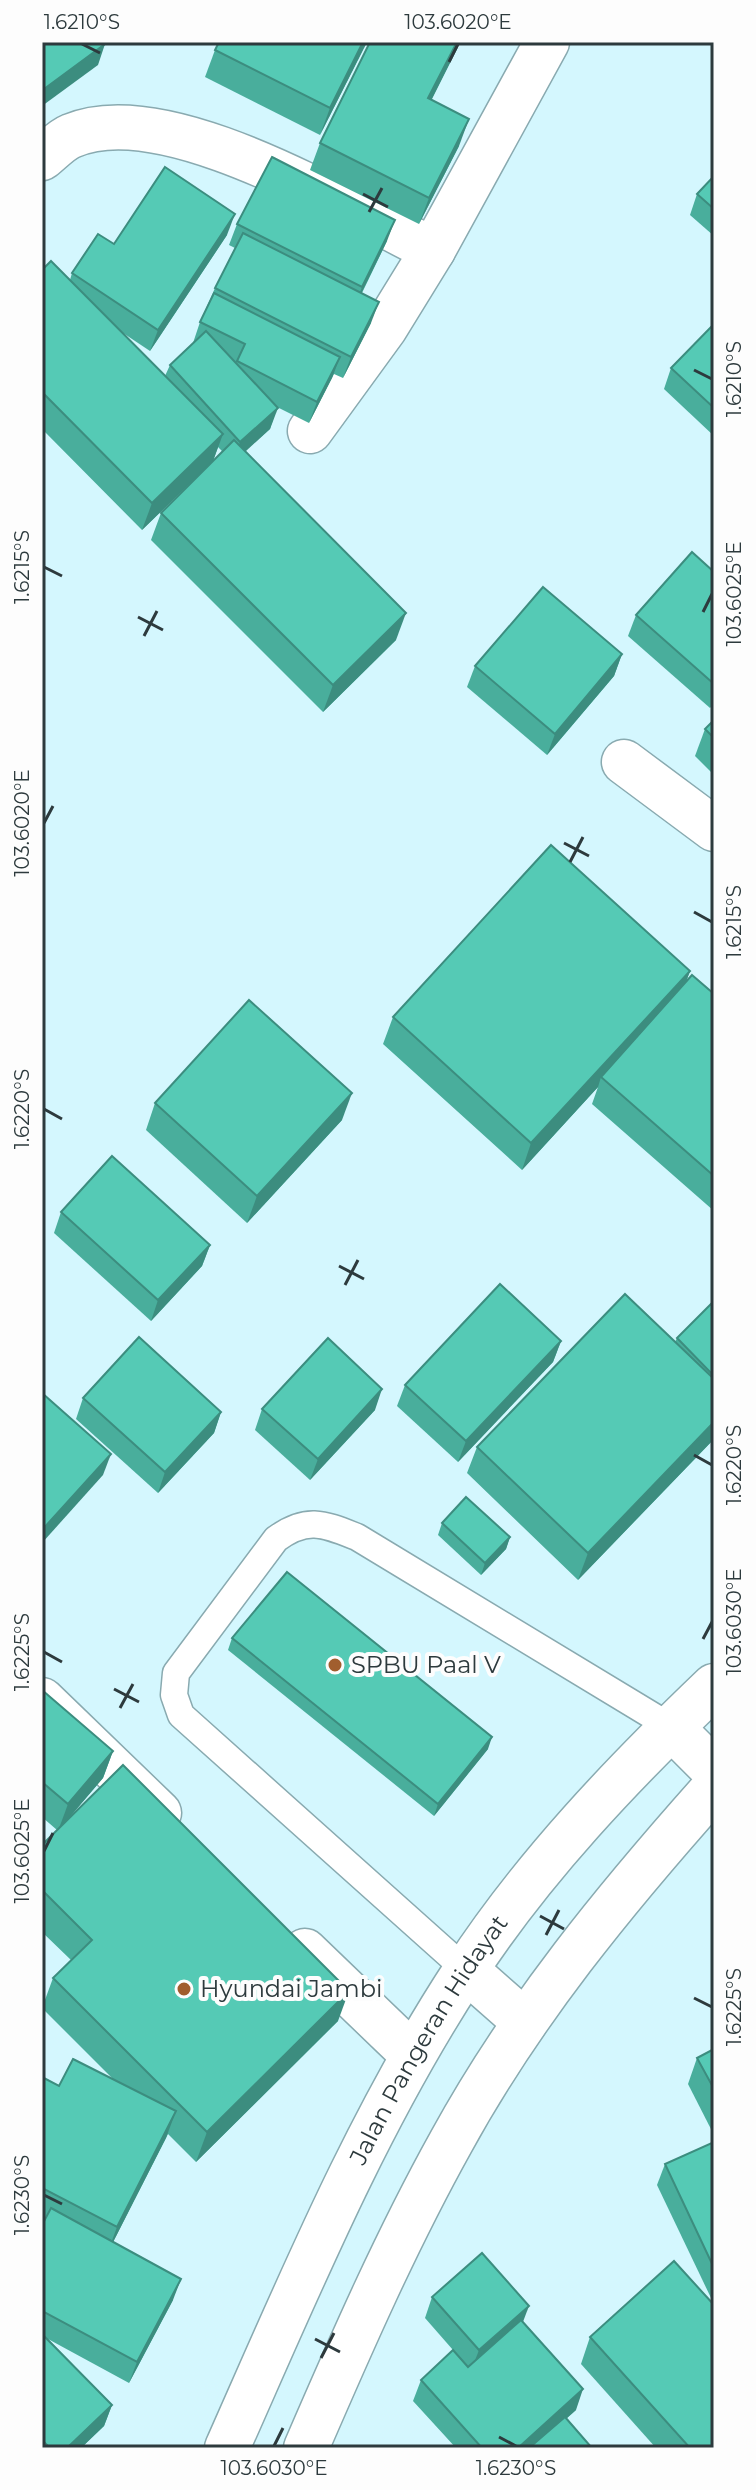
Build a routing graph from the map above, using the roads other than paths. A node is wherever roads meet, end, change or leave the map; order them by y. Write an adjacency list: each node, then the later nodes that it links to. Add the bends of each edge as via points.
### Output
1 (547, 42): 3 (main road)
2 (42, 158): 3 (main road, via 71,136 115,128 156,131 243,155)
3 (433, 250): 4 (main road, via 385,328)
4 (310, 431)
5 (624, 762): 6 (main road)
6 (714, 829)
7 (714, 1686): 9 (main road, Jalan Pangeran Hidayat)
8 (42, 1700): 12 (main road)
9 (671, 1727): 10 (main road); 14 (main road, Jalan Pangeran Hidayat, via 562,1844); 14 (lane, via 357,1537 323,1524 293,1526 276,1539 176,1673 174,1695 181,1715)
10 (714, 1770)
11 (714, 1788): 15 (main road, via 619,1895)
12 (193, 1845)
13 (274, 1922): 16 (main road)
14 (466, 1970): 15 (main road); 16 (main road, Jalan Pangeran Hidayat)
15 (525, 2022): 18 (main road, via 452,2139 384,2268)
16 (413, 2055): 17 (main road, Jalan Pangeran Hidayat, via 315,2249)
17 (227, 2448)
18 (306, 2448)

